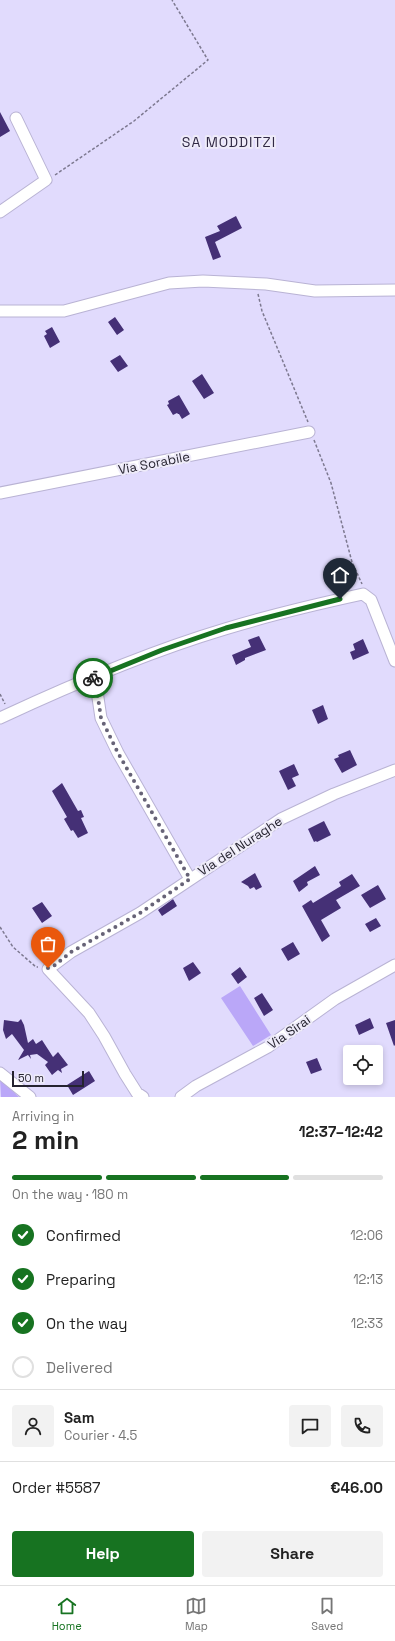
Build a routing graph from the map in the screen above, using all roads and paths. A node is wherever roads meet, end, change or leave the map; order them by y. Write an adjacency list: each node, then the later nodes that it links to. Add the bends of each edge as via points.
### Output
1 (172, 0): 3 (path, via 208,60 134,121)
2 (16, 118): 3 (street)
3 (46, 180): 4 (street)
4 (0, 212)
5 (395, 290): 6 (street, via 315,291 266,284 203,281 169,283 64,311)
6 (0, 311)
7 (309, 432): 8 (street, Via Sorabile)
8 (0, 493)
9 (395, 661): 10 (street, via 371,600 363,594 226,628)
10 (88, 680): 11 (street); 13 (street, via 97,691 101,718 118,753)
11 (0, 718)
12 (395, 770): 13 (street, Via del Nuraghe, via 334,794 281,819)
13 (190, 879): 16 (street, Via del Nuraghe, via 140,913)
14 (0, 927): 16 (path, via 13,947 36,967)
15 (395, 965): 20 (street, Via Sirai, via 335,999 268,1047 196,1086)
16 (48, 968): 19 (street, via 89,1012 124,1074 137,1094)
17 (0, 1073): 18 (street)
18 (30, 1097)
19 (143, 1097)
20 (181, 1097)

